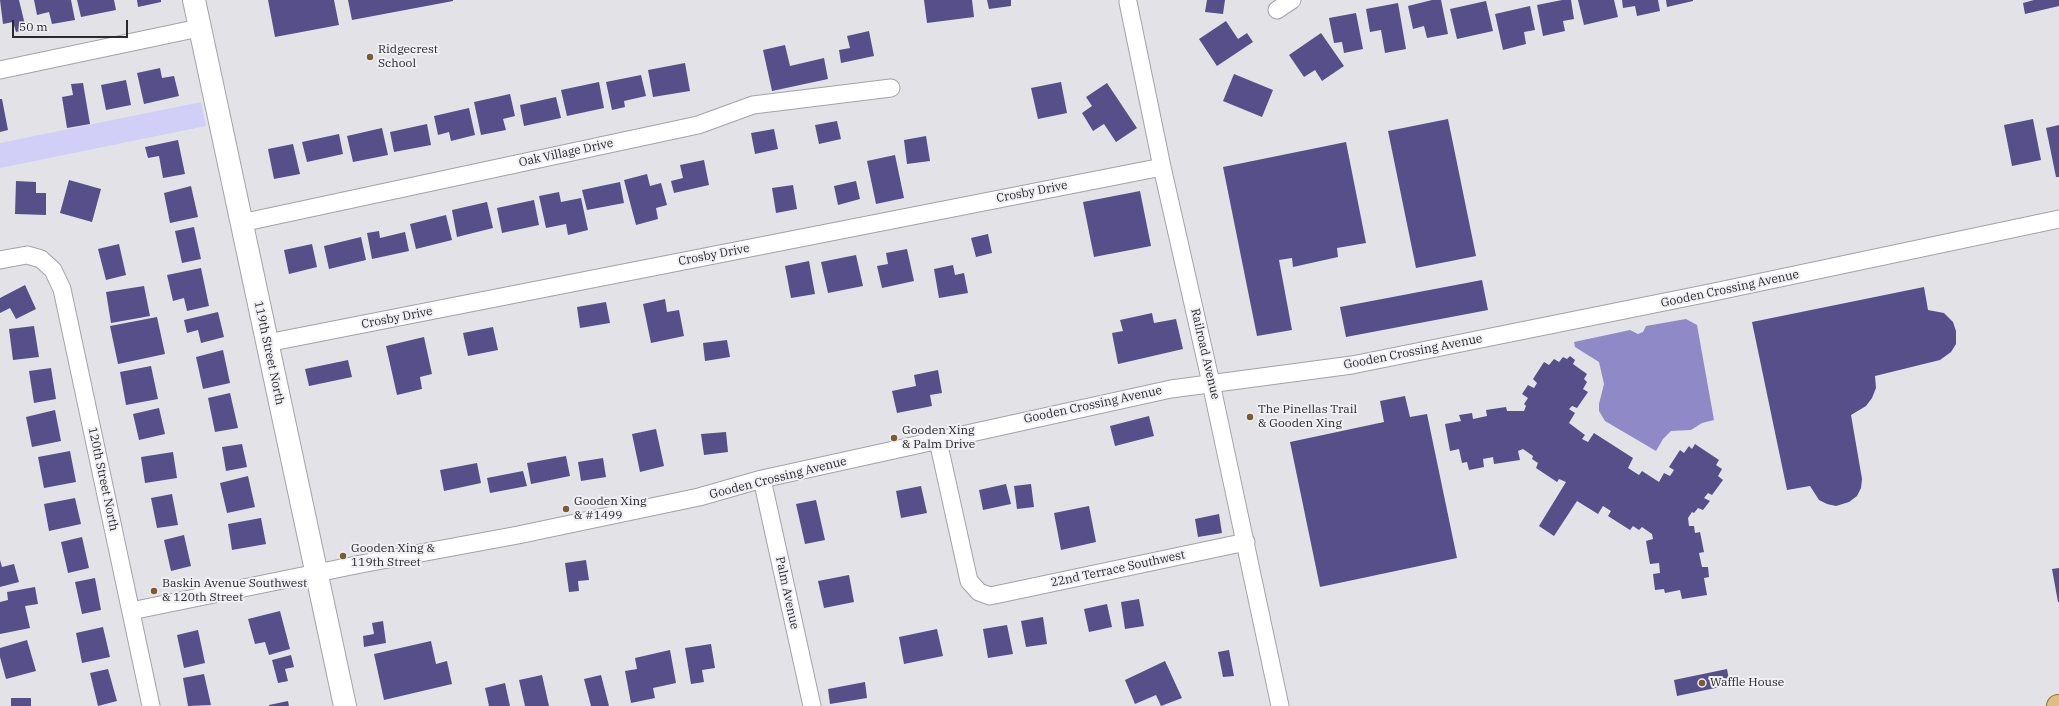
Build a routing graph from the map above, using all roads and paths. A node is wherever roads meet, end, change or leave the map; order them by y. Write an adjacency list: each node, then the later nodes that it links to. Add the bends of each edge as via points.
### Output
1 (194, 0): 5 (street, 119th Street North)
2 (1292, 0): 4 (street)
3 (1128, 2): 8 (street, Railroad Avenue)
4 (1277, 10)
5 (199, 28): 6 (street); 10 (street, 119th Street North)
6 (0, 70)
7 (891, 88): 10 (street, Oak Village Drive, via 753,104 698,126)
8 (1162, 167): 12 (street, Crosby Drive); 13 (street, Railroad Avenue)
9 (2059, 219): 13 (street, Gooden Crossing Avenue, via 1730,289 1352,365)
10 (241, 223): 12 (street, 119th Street North)
11 (0, 260): 18 (street, 120th Street North, via 27,255 41,259 53,270 62,289)
12 (267, 343): 17 (street, 119th Street North)
13 (1211, 383): 14 (street, Gooden Crossing Avenue, via 1126,398); 16 (street, Railroad Avenue)
14 (938, 441): 15 (street, Gooden Crossing Avenue); 16 (street, 22nd Terrace Southwest, via 969,581 979,592 990,596)
15 (762, 479): 17 (street, Gooden Crossing Avenue, via 699,497); 21 (street, Palm Avenue)
16 (1246, 542): 22 (street, Railroad Avenue)
17 (316, 574): 18 (street, Gooden Crossing Avenue); 20 (street, 119th Street North)
18 (132, 611): 19 (street, 120th Street North)
19 (152, 706)
20 (345, 706)
21 (812, 706)
22 (1280, 706)

